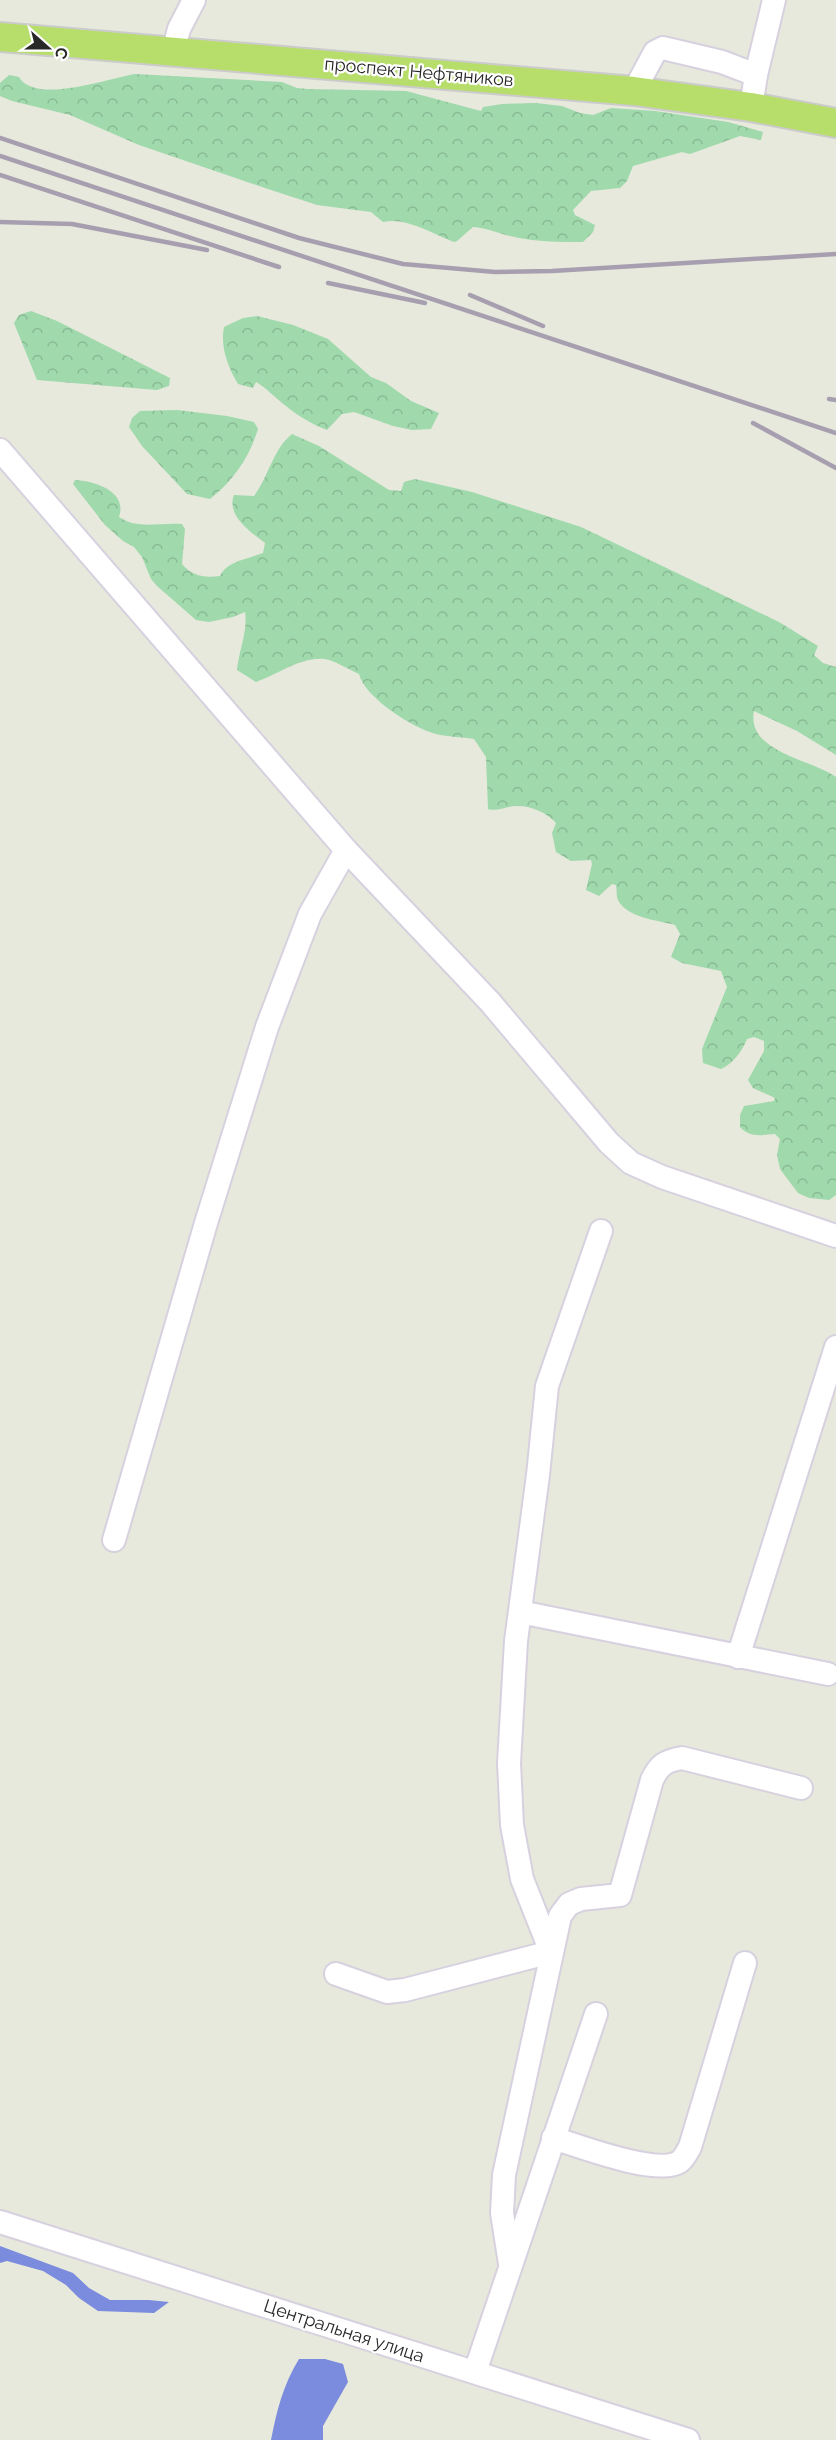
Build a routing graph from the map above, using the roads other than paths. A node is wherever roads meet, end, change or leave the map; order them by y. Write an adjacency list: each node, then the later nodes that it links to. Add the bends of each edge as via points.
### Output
1 (194, 0): 4 (street, via 179,29)
2 (774, 0): 5 (street)
3 (0, 37): 4 (main road, проспект Нефтяников)
4 (173, 52): 6 (main road, проспект Нефтяников)
5 (756, 75): 6 (street, via 722,62 663,48 655,52); 7 (street)
6 (634, 91): 7 (main road, проспект Нефтяников)
7 (751, 107): 8 (main road, проспект Нефтяников)
8 (836, 123)
9 (0, 450): 10 (street)
10 (346, 850): 12 (street, via 490,1002 609,1143 631,1163); 14 (street, via 310,914 267,1027)
11 (602, 1231): 15 (street, via 547,1386)
12 (836, 1236)
13 (836, 1347): 16 (street)
14 (114, 1540)
15 (520, 1612): 16 (street); 19 (street, via 509,1763 512,1825 522,1880)
16 (738, 1657): 17 (street)
17 (828, 1674)
18 (801, 1788): 19 (street, via 682,1758 667,1760 658,1766 652,1779 620,1895 569,1904 560,1916)
19 (550, 1952): 21 (street, via 387,1992); 25 (street, via 504,2175 502,2213)
20 (745, 1963): 23 (street, via 690,2147 681,2162 665,2167 648,2166)
21 (336, 1974)
22 (596, 2014): 23 (street)
23 (553, 2138): 25 (street)
24 (0, 2222): 26 (street, Центральная улица)
25 (510, 2264): 26 (street)
26 (475, 2373): 27 (street, Центральная улица)
27 (688, 2440)

